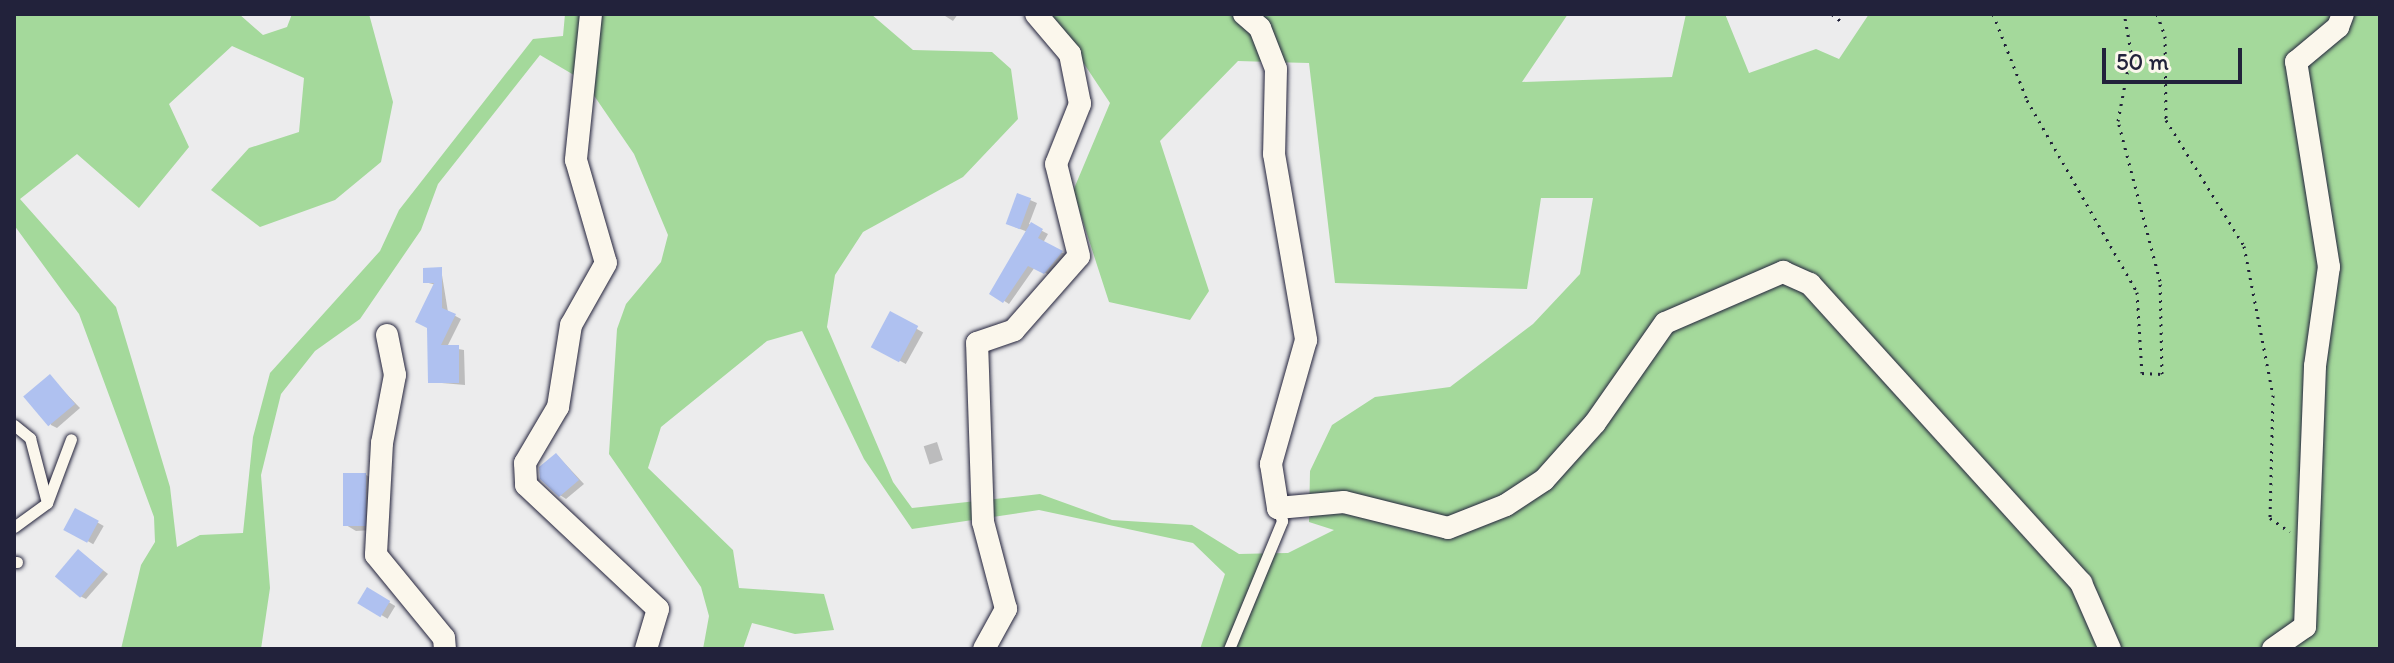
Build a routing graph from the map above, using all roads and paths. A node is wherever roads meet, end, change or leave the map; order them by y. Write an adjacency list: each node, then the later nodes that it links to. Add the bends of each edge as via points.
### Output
1 (591, 14): 18 (street, via 576,160 606,263 571,325 558,407 525,463 526,485 658,609)
2 (1036, 14): 19 (street, via 1070,54 1080,104 1056,164 1079,256 1014,330 977,343 983,522 1006,609)
3 (1244, 14): 14 (street, via 1260,28 1276,69 1274,154 1306,340 1271,464)
4 (1832, 14): 9 (path)
5 (1993, 14): 6 (path, via 2027,100 2137,292 2142,373 2162,374 2160,281 2118,121 2131,52)
6 (2124, 14)
7 (2157, 14): 16 (path, via 2165,36 2166,120 2244,246 2273,395 2270,518)
8 (2343, 14): 16 (street, via 2338,27 2296,62 2329,267 2315,366)
9 (1842, 22)
10 (387, 335): 17 (street, via 395,375 376,555 444,638)
11 (14, 425): 13 (lane, via 30,438)
12 (71, 439): 13 (lane)
13 (47, 503): 15 (lane)
14 (1278, 508): 20 (lane, via 1282,521); 21 (street, via 1344,502 1448,528 1506,505 1544,480 1595,423 1665,323 1783,272 1810,284 2081,583)
15 (14, 527)
16 (2309, 545): 22 (street, via 2305,627)
17 (445, 649)
18 (646, 649)
19 (984, 649)
20 (1229, 649)
21 (2110, 649)
22 (2273, 649)

